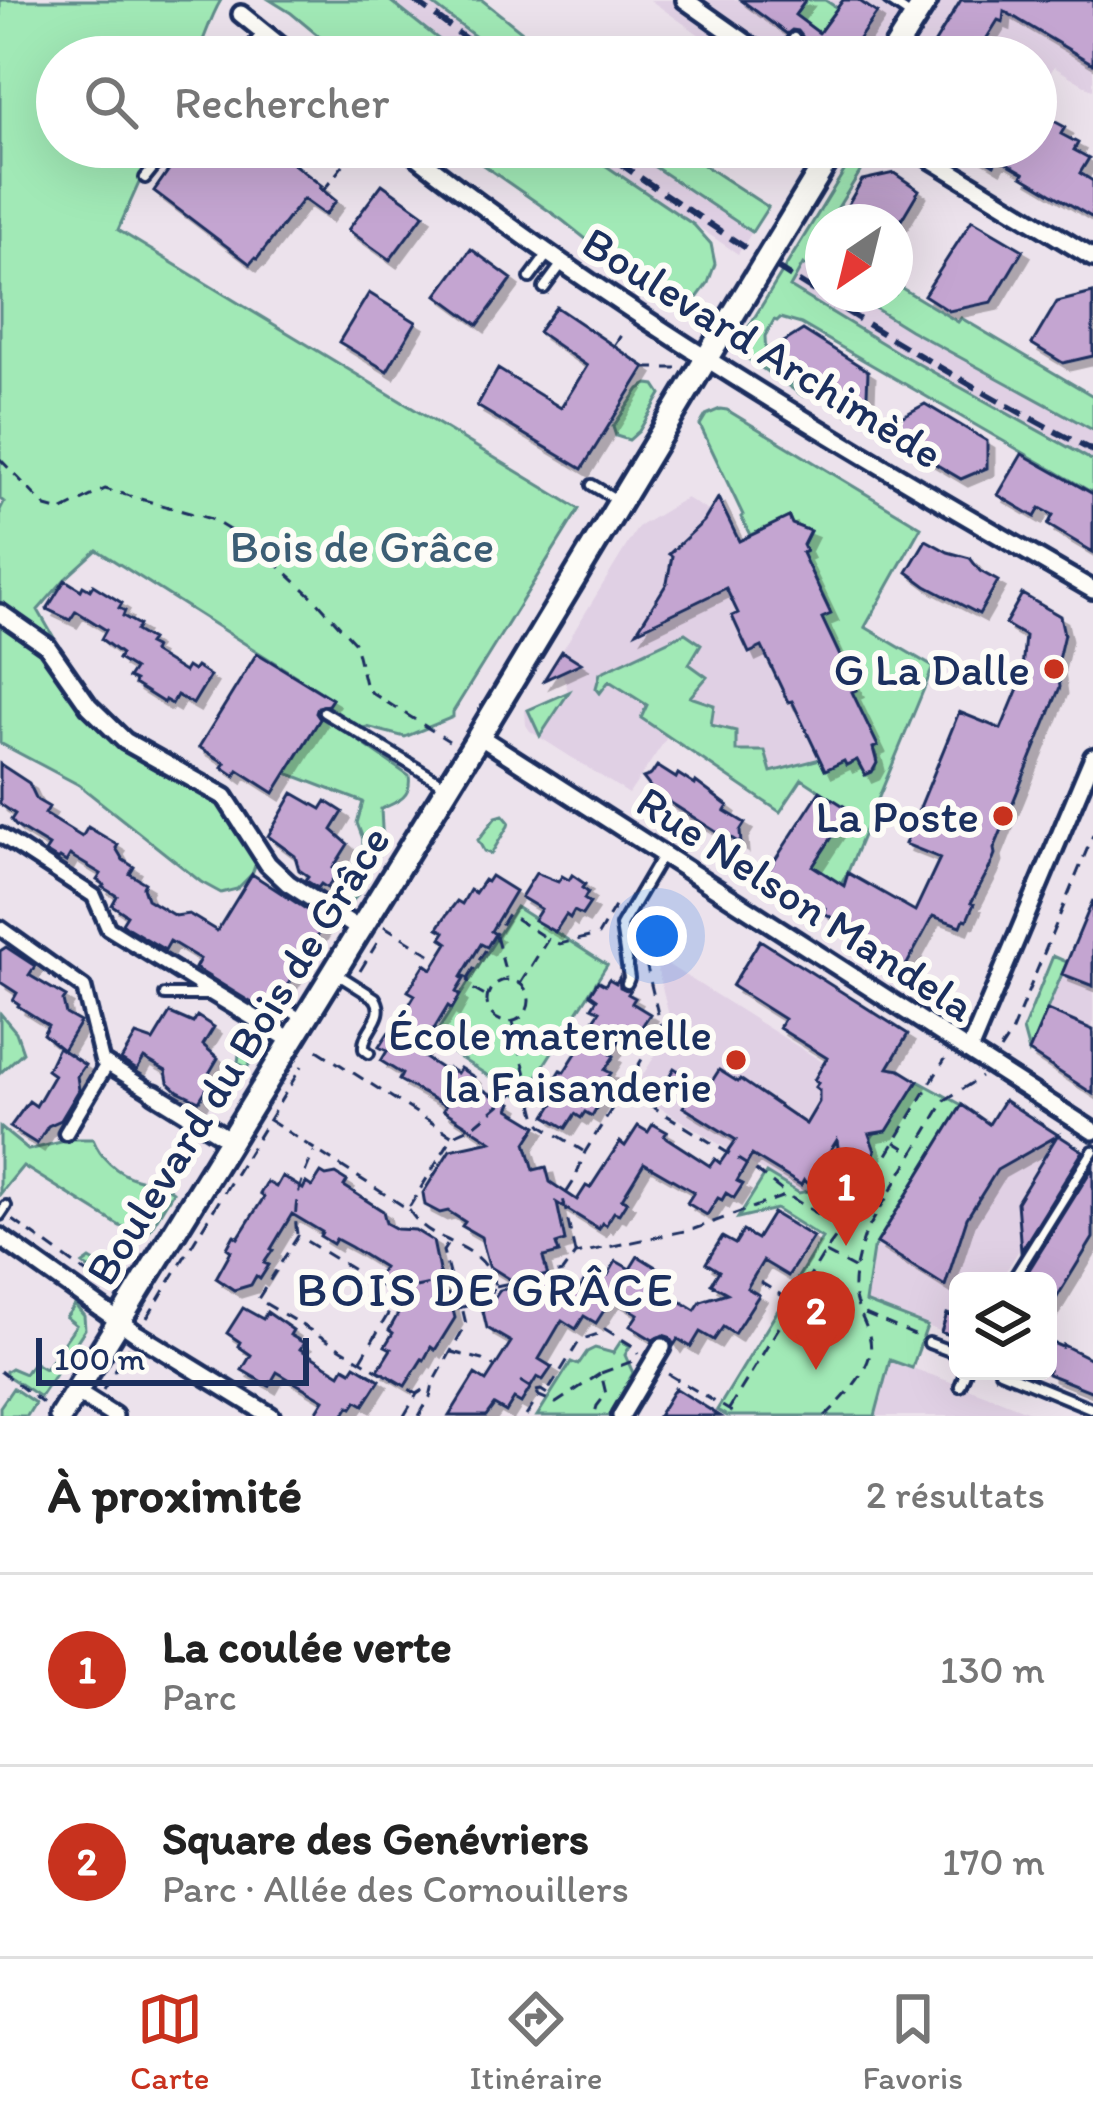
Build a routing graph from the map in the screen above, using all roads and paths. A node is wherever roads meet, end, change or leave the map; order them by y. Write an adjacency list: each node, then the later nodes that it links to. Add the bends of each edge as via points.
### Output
1 (685, 0): 8 (street)
2 (888, 0): 3 (lane)
3 (920, 9): 9 (street)
4 (241, 14): 5 (street)
5 (263, 32): 6 (lane); 7 (street)
6 (260, 36)
7 (268, 36)
8 (736, 36)
9 (903, 36)
10 (153, 168): 15 (lane)
11 (341, 168): 16 (path)
12 (434, 168): 17 (street, Boulevard Archimède)
13 (822, 168): 23 (street, Boulevard du Bois de Grâce, bridge)
14 (945, 168): 18 (street)
15 (145, 178)
16 (323, 191)
17 (556, 258): 19 (lane); 20 (lane); 23 (street, Boulevard Archimède)
18 (1093, 258)
19 (530, 278)
20 (544, 288)
21 (625, 329): 22 (path)
22 (614, 346)
23 (711, 351): 28 (street, Boulevard du Bois de Grâce); 29 (street, Boulevard Archimède)
24 (644, 368): 25 (path)
25 (676, 368)
26 (0, 459): 33 (path, via 46,507 61,511 105,489 212,519 259,548 355,643 372,693)
27 (592, 485): 28 (lane)
28 (620, 502): 32 (street, Boulevard du Bois de Grâce)
29 (1093, 590)
30 (0, 614): 41 (street, via 47,646 125,741 225,796 288,883)
31 (324, 712): 35 (lane)
32 (479, 736): 35 (street, Boulevard du Bois de Grâce); 38 (street, Rue Nelson Mandela)
33 (452, 743)
34 (1093, 757): 61 (street, via 1081,801)
35 (447, 787): 41 (street, Boulevard du Bois de Grâce)
36 (0, 835): 53 (street, via 94,896 108,928)
37 (1093, 835): 65 (path, via 1011,1034)
38 (663, 854): 40 (lane); 61 (street, Rue Nelson Mandela)
39 (622, 896): 44 (path, via 598,935)
40 (633, 905): 51 (lane, via 621,929); 67 (path, via 661,1028)
41 (363, 922): 46 (path); 48 (street, Boulevard du Bois de Grâce)
42 (0, 928): 64 (street, via 85,988)
43 (496, 936): 44 (path, via 508,914); 49 (path); 50 (path)
44 (548, 939): 52 (path)
45 (375, 946): 48 (path)
46 (438, 959)
47 (462, 975): 49 (path)
48 (343, 978): 58 (street, Boulevard du Bois de Grâce); 62 (lane, via 381,1008 364,1040)
49 (468, 978): 56 (path)
50 (508, 980): 52 (path); 56 (path)
51 (627, 982)
52 (520, 983): 59 (path, via 528,1008)
53 (200, 985): 55 (street)
54 (165, 995): 55 (lane)
55 (217, 995): 60 (street)
56 (487, 997): 59 (path, via 493,1017)
57 (277, 1003): 58 (lane)
58 (304, 1019): 60 (street, Boulevard du Bois de Grâce)
59 (513, 1022): 66 (path)
60 (302, 1044): 72 (path); 73 (street, Boulevard du Bois de Grâce)
61 (963, 1047): 65 (street, Rue Nelson Mandela); 74 (path)
62 (369, 1053)
63 (304, 1060): 69 (path)
64 (107, 1064): 68 (street); 71 (street)
65 (988, 1070): 70 (street, Rue Nelson Mandela); 78 (path, via 945,1100)
66 (527, 1082): 72 (path); 77 (path, via 537,1119)
67 (624, 1090): 77 (path); 80 (path)
68 (154, 1093): 73 (street)
69 (268, 1120): 75 (path); 100 (path)
70 (1093, 1131)
71 (66, 1132)
72 (453, 1136): 82 (path)
73 (230, 1140): 100 (street, Boulevard du Bois de Grâce)
74 (895, 1142): 78 (path); 79 (path)
75 (315, 1150): 82 (path); 85 (path, via 298,1186)
76 (1093, 1150): 92 (lane)
77 (585, 1152): 89 (path, via 563,1198)
78 (913, 1153): 81 (path)
79 (866, 1188): 81 (path); 84 (path)
80 (787, 1195): 84 (path); 89 (path, via 694,1229)
81 (886, 1200): 91 (path)
82 (408, 1209): 87 (path)
83 (3, 1211): 100 (path)
84 (842, 1229): 88 (path)
85 (298, 1236): 96 (path); 105 (path, via 258,1299)
86 (0, 1237): 100 (street)
87 (448, 1243): 93 (path); 95 (path, via 482,1259)
88 (825, 1252): 91 (path); 97 (path)
89 (575, 1255): 95 (path, via 562,1272)
90 (871, 1262): 91 (path)
91 (856, 1266): 99 (path)
92 (1018, 1272)
93 (450, 1280): 96 (path); 98 (path)
94 (760, 1282): 97 (path)
95 (496, 1286): 98 (path, via 484,1302)
96 (398, 1297): 105 (path)
97 (794, 1303): 119 (path)
98 (462, 1307): 104 (path, via 466,1324)
99 (862, 1313): 101 (path); 128 (path, via 869,1355)
100 (133, 1319): 117 (street, Boulevard du Bois de Grâce); 117 (path); 121 (street)
101 (929, 1343): 103 (lane)
102 (662, 1347): 106 (street)
103 (949, 1351)
104 (451, 1352): 107 (path); 113 (path)
105 (361, 1360): 115 (path)
106 (652, 1365): 119 (path); 126 (street)
107 (496, 1367)
108 (0, 1371): 117 (path, via 45,1406 52,1394)
109 (601, 1373): 116 (path, via 560,1402); 116 (path, via 640,1359 605,1329 580,1340 549,1395); 125 (path, via 606,1394)
110 (962, 1380): 114 (lane)
111 (1023, 1380): 118 (lane)
112 (520, 1381): 116 (path)
113 (433, 1384): 115 (path); 123 (path)
114 (960, 1386)
115 (417, 1394): 122 (path)
116 (537, 1394): 124 (path)
117 (75, 1404): 120 (street)
118 (1093, 1408)
119 (729, 1409): 127 (path)
120 (114, 1416)
121 (271, 1416)
122 (404, 1416)
123 (419, 1416)
124 (526, 1416)
125 (594, 1416)
126 (621, 1416)
127 (739, 1416)
128 (825, 1416)

